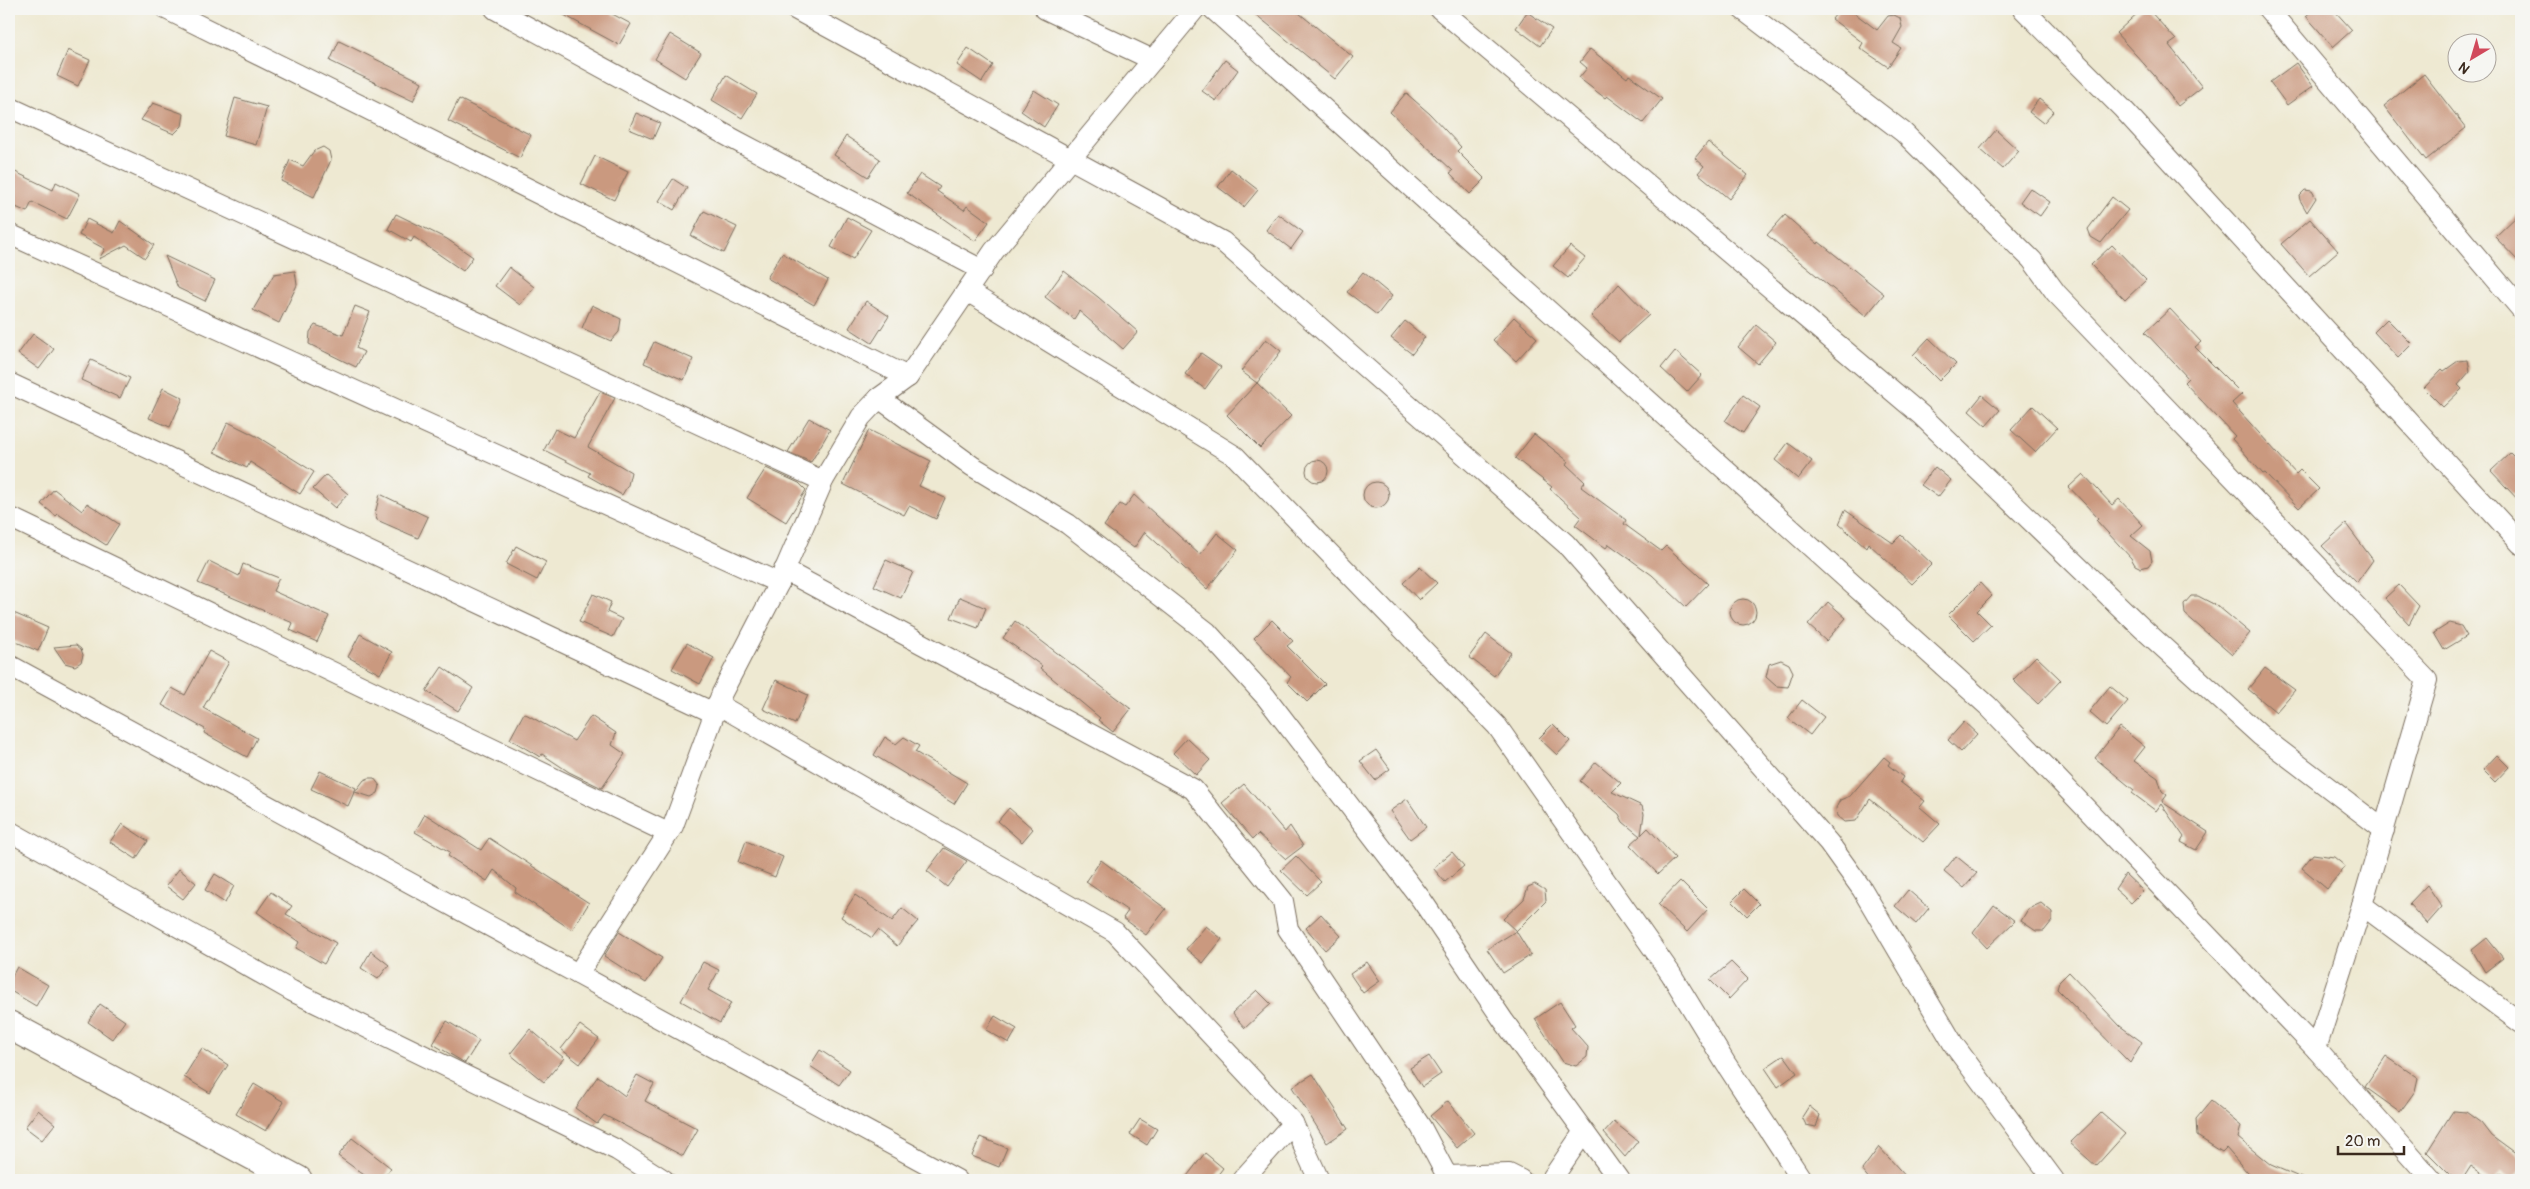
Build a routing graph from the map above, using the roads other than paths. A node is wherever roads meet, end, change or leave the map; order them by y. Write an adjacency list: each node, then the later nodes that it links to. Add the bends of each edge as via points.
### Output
1 (166, 9): 18 (street)
2 (495, 9): 15 (street)
3 (795, 9): 13 (street)
4 (1045, 9): 11 (street)
5 (1195, 9): 11 (street)
6 (1213, 9): 34 (street, via 1988,706)
7 (1440, 9): 27 (street, via 1921,415 2142,628 2261,736)
8 (1742, 9): 27 (street, via 1903,132 2032,260 2056,293 2428,680)
9 (2023, 9): 23 (street, via 2123,110)
10 (2268, 9): 17 (street)
11 (1154, 60): 13 (street)
12 (9, 107): 21 (street)
13 (1070, 158): 15 (street); 46 (street, via 1223,242 1566,544 1829,843 1862,889 1954,1045)
14 (9, 234): 24 (street)
15 (982, 270): 16 (street)
16 (967, 291): 18 (street); 45 (street, via 1235,456 1497,726 1671,974)
17 (2521, 309)
18 (908, 377): 20 (street)
19 (9, 383): 26 (street)
20 (879, 398): 21 (street, via 861,417); 36 (street, via 972,466 1068,524 1207,632 1266,698 1421,899)
21 (823, 481): 24 (street)
22 (9, 517): 29 (street)
23 (2521, 544)
24 (781, 576): 26 (street); 42 (street, via 1193,789 1282,901 1288,928 1421,1127 1447,1176 1509,1174)
25 (9, 665): 31 (street)
26 (716, 708): 29 (street); 35 (street, via 1116,932)
27 (2384, 830): 30 (street)
28 (9, 831): 38 (street, via 292,990 617,1150)
29 (668, 834): 31 (street)
30 (2362, 905): 32 (street); 34 (street)
31 (578, 974): 39 (street)
32 (2521, 1023)
33 (9, 1025): 37 (street)
34 (2316, 1050): 47 (street)
35 (1293, 1123): 40 (street); 41 (street)
36 (1583, 1133): 43 (street); 44 (street)
37 (298, 1180)
38 (664, 1180)
39 (957, 1180)
40 (1242, 1180)
41 (1319, 1180)
42 (1521, 1180)
43 (1551, 1180)
44 (1619, 1180)
45 (1802, 1180)
46 (2054, 1180)
47 (2432, 1180)

